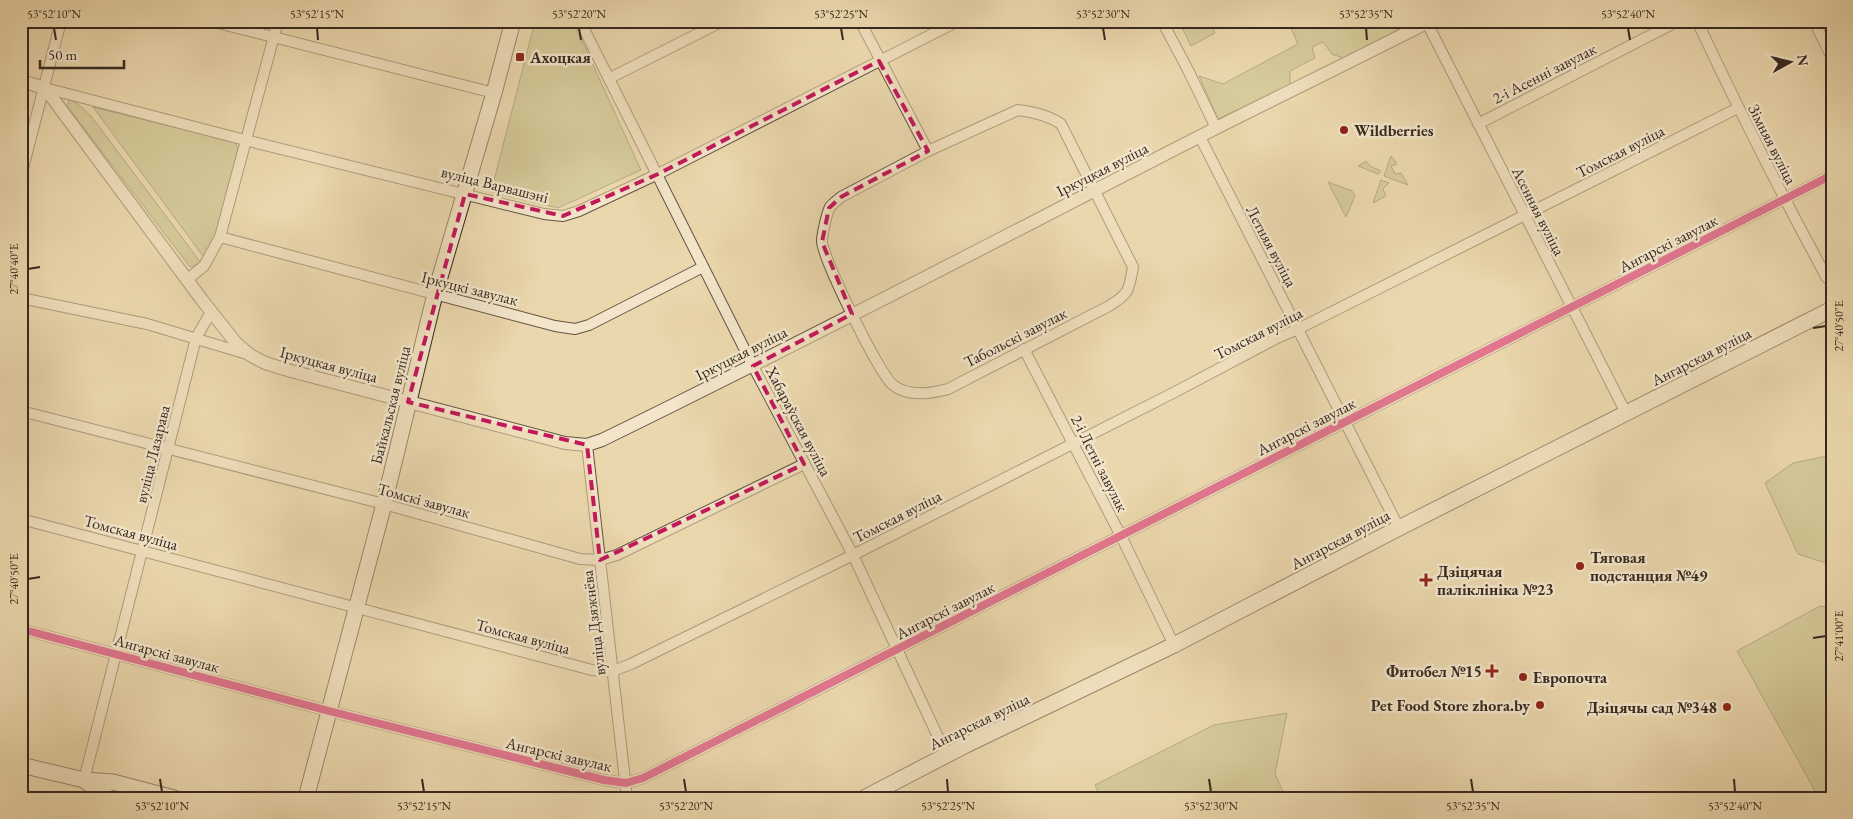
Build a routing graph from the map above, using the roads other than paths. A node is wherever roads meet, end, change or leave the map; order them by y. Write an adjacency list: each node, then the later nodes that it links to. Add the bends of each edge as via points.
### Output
1 (61, 21): 19 (street)
2 (210, 21): 14 (street)
3 (278, 21): 14 (street)
4 (513, 21): 20 (main road, Байкальская вуліца)
5 (580, 21): 17 (street, Хабараўская вуліца)
6 (724, 21): 17 (street)
7 (860, 21): 16 (street)
8 (958, 21): 16 (street, вуліца Варвашэні)
9 (1162, 21): 23 (street)
10 (1678, 21): 22 (street, 2-і Асенні завулак)
11 (1697, 21): 21 (street, Зімняя вуліца)
12 (1814, 21): 15 (street)
13 (1428, 22): 22 (street, Асенняя вуліца); 23 (street, Іркуцкая вуліца)
14 (273, 38): 20 (street); 25 (street)
15 (1832, 58)
16 (879, 61): 26 (street); 27 (street, вуліца Варвашэні)
17 (610, 78): 27 (street, Хабараўская вуліца)
18 (21, 81): 19 (street, вуліца Варвашэні)
19 (45, 88): 25 (street, вуліца Варвашэні); 29 (street); 37 (street)
20 (494, 93): 31 (main road, Байкальская вуліца)
21 (1738, 108): 32 (street, Зімняя вуліца); 33 (street, Томская вуліца)
22 (1478, 124): 33 (street, Асенняя вуліца)
23 (1216, 128): 24 (street, Іркуцкая вуліца)
24 (1200, 137): 30 (street, Іркуцкая вуліца); 44 (street, Летняя вуліца)
25 (245, 140): 31 (street, вуліца Варвашэні); 34 (street)
26 (928, 151): 30 (street, Табольскі завулак, via 1018,110 1032,112 1051,117 1061,124); 43 (street, Табольскі завулак, via 841,197 829,208 822,242)
27 (658, 174): 31 (street, вуліца Варвашэні, via 563,216); 35 (street, Хабараўская вуліца)
28 (1832, 175): 32 (street, Ангарскі завулак)
29 (21, 176)
30 (1095, 192): 43 (street, Іркуцкая вуліца); 46 (street, Табольскі завулак, via 1133,267 1130,284 1123,298)
31 (465, 194): 38 (main road, Байкальская вуліца)
32 (1784, 200): 36 (street, Зімняя вуліца); 40 (street, Ангарскі завулак)
33 (1525, 216): 40 (street, Асенняя вуліца); 44 (street, Томская вуліца)
34 (220, 237): 37 (street, via 204,266); 38 (street, Іркуцкі завулак)
35 (703, 268): 38 (street, Іркуцкі завулак, via 575,329); 48 (street, Хабараўская вуліца)
36 (1826, 278)
37 (188, 279): 42 (street)
38 (435, 294): 49 (main road, Байкальская вуліца)
39 (21, 298): 45 (street, Іркуцкая вуліца, via 147,324)
40 (1571, 308): 51 (street, Асенняя вуліца); 52 (street, Ангарскі завулак)
41 (1832, 309): 51 (main road, Ангарская вуліца)
42 (211, 312): 45 (street, вуліца Лазарава); 47 (street)
43 (852, 314): 46 (street, Табольскі завулак, via 886,377 894,386 913,393 931,394 948,389); 48 (street, Іркуцкая вуліца)
44 (1298, 329): 52 (street, Летняя вуліца); 53 (street, Томская вуліца)
45 (196, 338): 47 (street, Іркуцкая вуліца); 55 (street, вуліца Лазарава)
46 (1024, 349): 53 (street, 2-і Летні завулак)
47 (250, 355): 49 (street, Іркуцкая вуліца, via 291,372)
48 (754, 366): 54 (street, Іркуцкая вуліца); 56 (street, Хабараўская вуліца)
49 (408, 402): 54 (street, Іркуцкая вуліца); 57 (main road, Байкальская вуліца)
50 (21, 411): 55 (street, Томскі завулак)
51 (1626, 413): 59 (main road, Ангарская вуліца)
52 (1345, 422): 59 (street, Летняя вуліца); 60 (street, Ангарскі завулак)
53 (1072, 443): 60 (street, 2-і Летні завулак); 62 (street, Томская вуліца)
54 (587, 445): 63 (street, вуліца Дзяжнёва)
55 (169, 449): 57 (street, Томскі завулак); 61 (street, вуліца Лазарава)
56 (804, 464): 62 (street, Хабараўская вуліца); 63 (street, Томскі завулак, via 617,555)
57 (384, 504): 63 (street, Томскі завулак, via 580,559); 64 (main road, Байкальская вуліца)
58 (21, 519): 61 (street, Томская вуліца)
59 (1399, 528): 66 (main road, Ангарская вуліца)
60 (1121, 536): 66 (street, 2-і Летні завулак); 67 (street, Ангарскі завулак)
61 (143, 551): 64 (street, Томская вуліца); 68 (street, вуліца Лазарава)
62 (853, 555): 67 (street, Хабараўская вуліца); 69 (street, Томская вуліца)
63 (600, 560): 69 (street, вуліца Дзяжнёва)
64 (356, 606): 69 (street, Томская вуліца, via 592,670); 70 (main road, Байкальская вуліца)
65 (21, 629): 68 (street, Ангарскі завулак)
66 (1174, 645): 71 (main road, Ангарская вуліца)
67 (898, 650): 71 (street, Хабараўская вуліца); 74 (street, Ангарскі завулак, via 643,778)
68 (116, 654): 70 (street, Ангарскі завулак); 73 (street, вуліца Лазарава)
69 (613, 671): 74 (street, вуліца Дзяжнёва)
70 (329, 711): 74 (street, Ангарскі завулак, via 604,780); 77 (main road, Байкальская вуліца)
71 (947, 756): 79 (main road, Ангарская вуліца)
72 (21, 765): 73 (main road)
73 (84, 780): 75 (main road); 76 (main road, via 113,782)
74 (626, 782): 78 (street, вуліца Дзяжнёва)
75 (110, 798)
76 (174, 798)
77 (306, 798)
78 (627, 798)
79 (864, 798)

